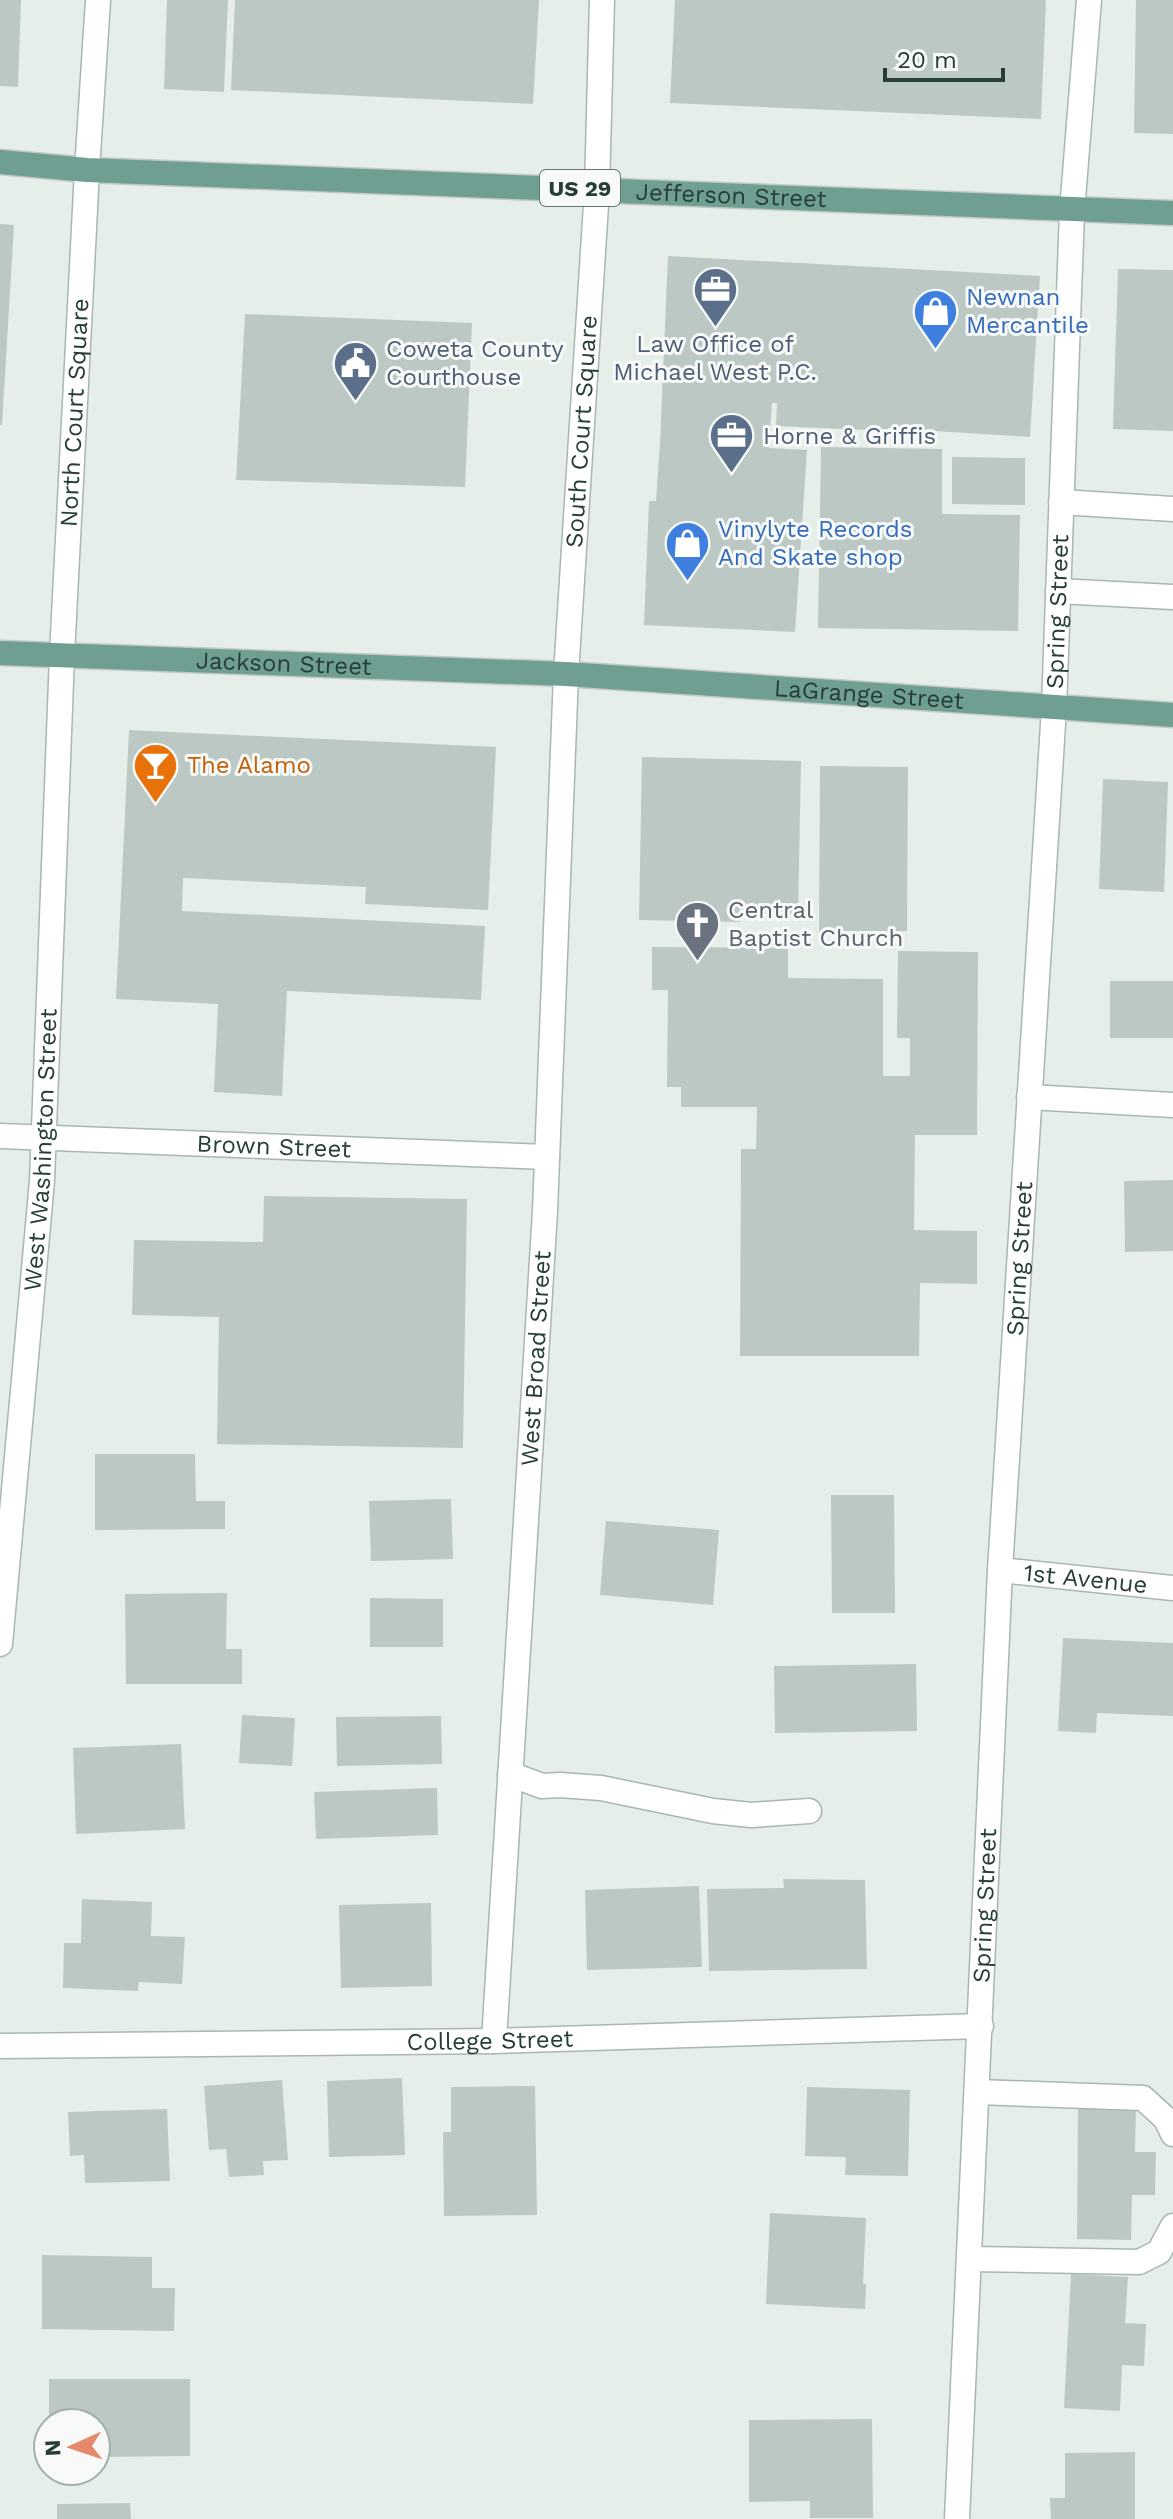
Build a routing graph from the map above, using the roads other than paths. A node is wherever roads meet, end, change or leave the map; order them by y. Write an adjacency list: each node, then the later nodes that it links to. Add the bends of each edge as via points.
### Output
1 (98, 0): 5 (street, North Court Square)
2 (602, 0): 6 (street, South Court Square)
3 (1089, 0): 7 (street, Spring Street)
4 (0, 162): 5 (main road, Jefferson Street / US 29)
5 (87, 170): 6 (main road, Jefferson Street / US 29); 14 (street, North Court Square)
6 (597, 189): 7 (main road, Jefferson Street / US 29); 15 (street, South Court Square)
7 (1072, 211): 8 (main road, Jefferson Street / US 29); 9 (street, Spring Street)
8 (1173, 213)
9 (1061, 502): 10 (street); 11 (street, Spring Street)
10 (1173, 509)
11 (1058, 591): 12 (street); 16 (street, Spring Street)
12 (1173, 597)
13 (0, 653): 14 (main road, Jackson Street)
14 (62, 655): 15 (main road, Jackson Street); 21 (street, West Washington Street)
15 (566, 674): 16 (main road, LaGrange Street); 22 (street, West Broad Street)
16 (1054, 708): 17 (main road, LaGrange Street); 18 (street, Spring Street)
17 (1173, 715)
18 (1029, 1097): 19 (street); 23 (street, Spring Street)
19 (1173, 1105)
20 (0, 1136): 21 (street, Brown Street)
21 (43, 1139): 22 (street, Brown Street); 25 (street, West Washington Street)
22 (547, 1157): 26 (street, West Broad Street)
23 (1000, 1570): 24 (street, 1st Avenue); 28 (street, Spring Street)
24 (1173, 1588)
25 (0, 1644)
26 (510, 1774): 27 (street, via 542,1786 601,1788 713,1811); 29 (street, West Broad Street)
27 (809, 1811)
28 (981, 2026): 29 (street, College Street); 31 (street, Spring Street)
29 (494, 2041): 30 (street, College Street)
30 (0, 2046)
31 (978, 2092): 32 (street, via 1143,2098 1166,2119); 34 (street, Spring Street)
32 (1173, 2134)
33 (1173, 2226): 34 (street, via 1159,2252 1139,2262)
34 (970, 2259): 35 (street, Spring Street)
35 (957, 2519)

